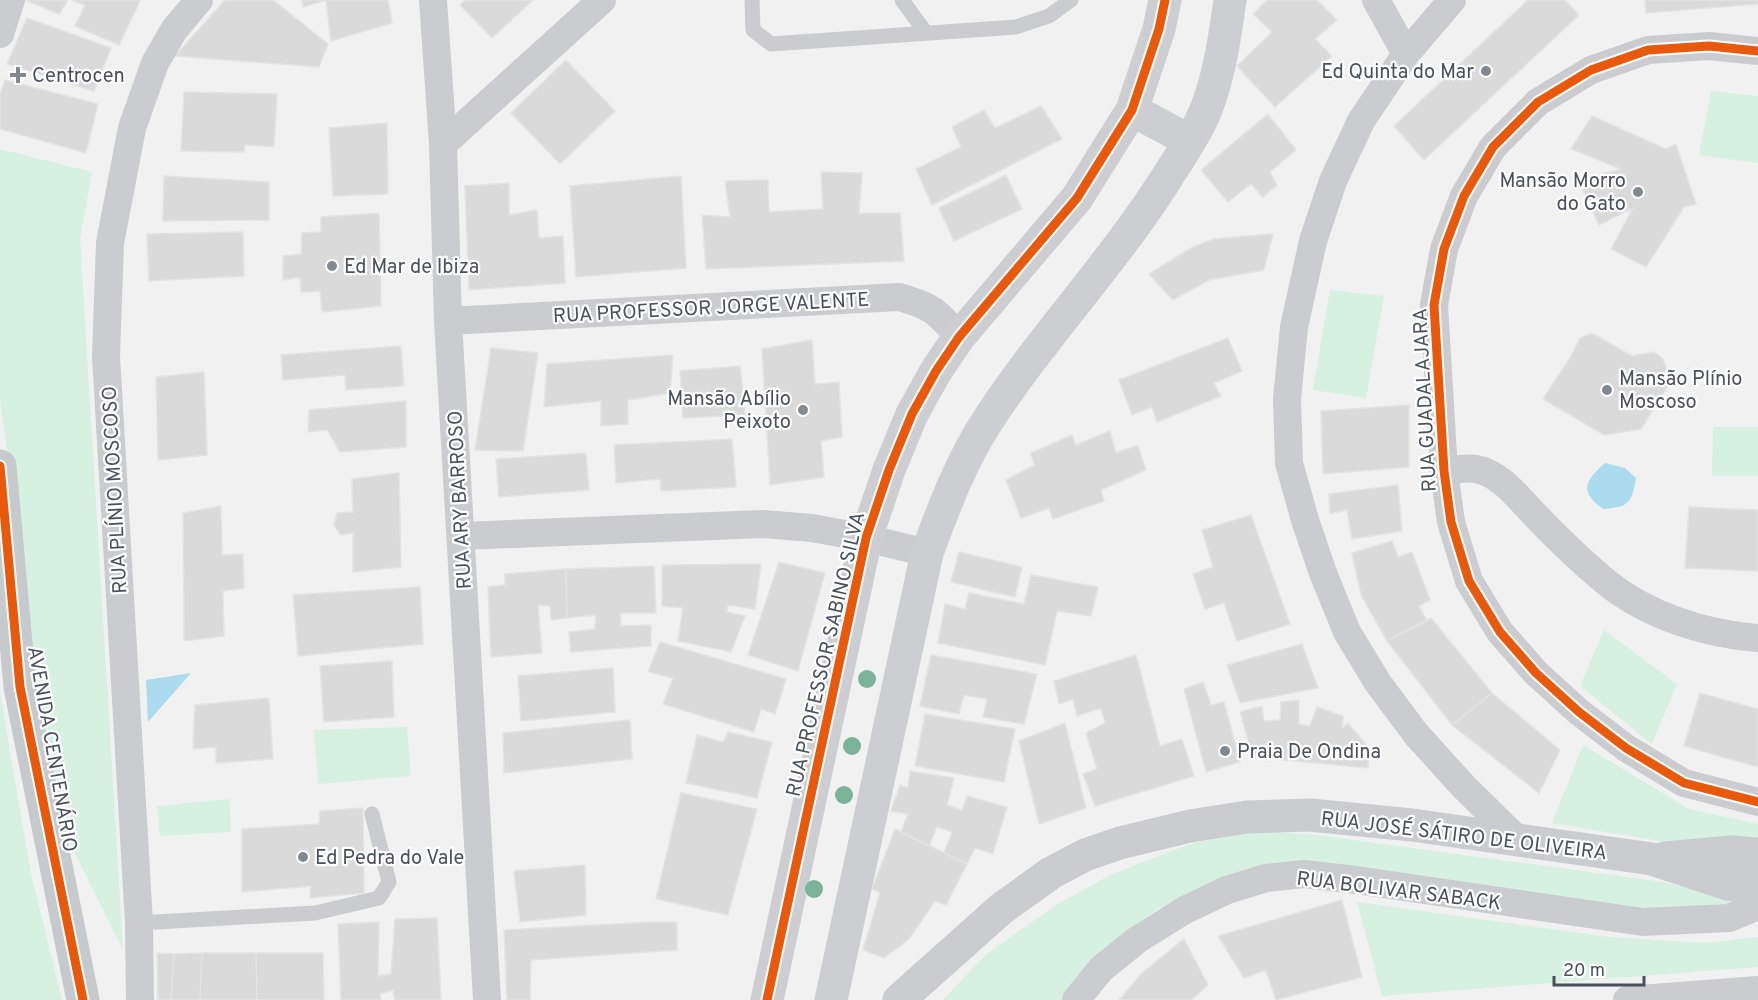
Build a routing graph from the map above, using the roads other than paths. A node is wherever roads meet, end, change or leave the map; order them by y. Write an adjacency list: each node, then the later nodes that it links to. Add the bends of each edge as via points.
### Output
1 (11, 0): 13 (street)
2 (199, 0): 34 (street, RUA PLÍNIO MOSCOSO, via 174,30 155,63 132,128 110,243 106,356)
3 (434, 0): 18 (street, RUA ARY BARROSO)
4 (602, 0): 18 (street)
5 (752, 0): 12 (lane, via 753,30 771,44)
6 (902, 0): 12 (lane)
7 (1071, 0): 12 (lane, via 1049,16 1016,27)
8 (1165, 0): 16 (main road, RUA PROFESSOR SABINO SILVA)
9 (1230, 0): 17 (main road, via 1223,53 1207,108)
10 (1376, 0): 15 (street)
11 (1452, 0): 15 (street)
12 (926, 33)
13 (0, 34)
14 (1758, 51): 22 (street, RUA GUADALAJARA, via 1709,46 1648,50 1591,70 1538,102 1493,147 1464,196 1444,249 1434,305)
15 (1406, 54): 29 (street, via 1361,121 1333,181 1313,241 1294,327 1287,399 1289,463 1305,520 1347,632 1378,683 1416,734)
16 (1132, 110): 17 (main road); 20 (main road, RUA PROFESSOR SABINO SILVA, via 1077,198)
17 (1190, 141): 25 (main road, via 1135,226 986,422 953,484)
18 (443, 144): 19 (street, RUA ARY BARROSO)
19 (448, 321): 20 (street, RUA PROFESSOR JORGE VALENTE, via 899,297 938,313); 23 (street, RUA ARY BARROSO)
20 (959, 338): 24 (main road, RUA PROFESSOR SABINO SILVA, via 912,414)
21 (0, 466): 36 (main road, AVENIDA CENTENÁRIO, via 20,687)
22 (1444, 471): 26 (street, via 1476,469 1504,482 1606,582 1630,598 1677,621 1728,636); 27 (street, RUA GUADALAJARA, via 1451,522 1469,581 1500,632 1536,673 1617,741 1684,783)
23 (460, 536): 24 (street, via 763,525); 38 (street, RUA ARY BARROSO)
24 (866, 537): 25 (street, RUA PROFESSOR SABINO SILVA); 39 (main road, RUA PROFESSOR SABINO SILVA)
25 (927, 553): 40 (main road)
26 (1758, 638)
27 (1758, 802)
28 (372, 814): 34 (lane, via 389,882 378,898 315,913)
29 (1520, 842): 31 (street, RUA JOSÉ SÁTIRO DE OLIVEIRA); 41 (street, RUA JOSÉ SÁTIRO DE OLIVEIRA, via 1310,814 1247,817 1120,843 1051,873 1001,909)
30 (1758, 854): 31 (street, RUA JOSÉ SÁTIRO DE OLIVEIRA, via 1731,852)
31 (1652, 859): 32 (street, RUA JOSÉ SÁTIRO DE OLIVEIRA, via 1728,884)
32 (1758, 887)
33 (1758, 906): 42 (street, RUA BOLIVAR SABACK, via 1729,918 1643,922 1356,880 1304,874 1266,878 1227,890 1185,910 1137,940 1101,969)
34 (140, 923): 37 (street, RUA PLÍNIO MOSCOSO)
35 (1758, 990): 43 (street)
36 (84, 996)
37 (140, 1000)
38 (487, 1000)
39 (767, 1000)
40 (831, 1000)
41 (899, 1000)
42 (1076, 1000)
43 (1627, 1000)

